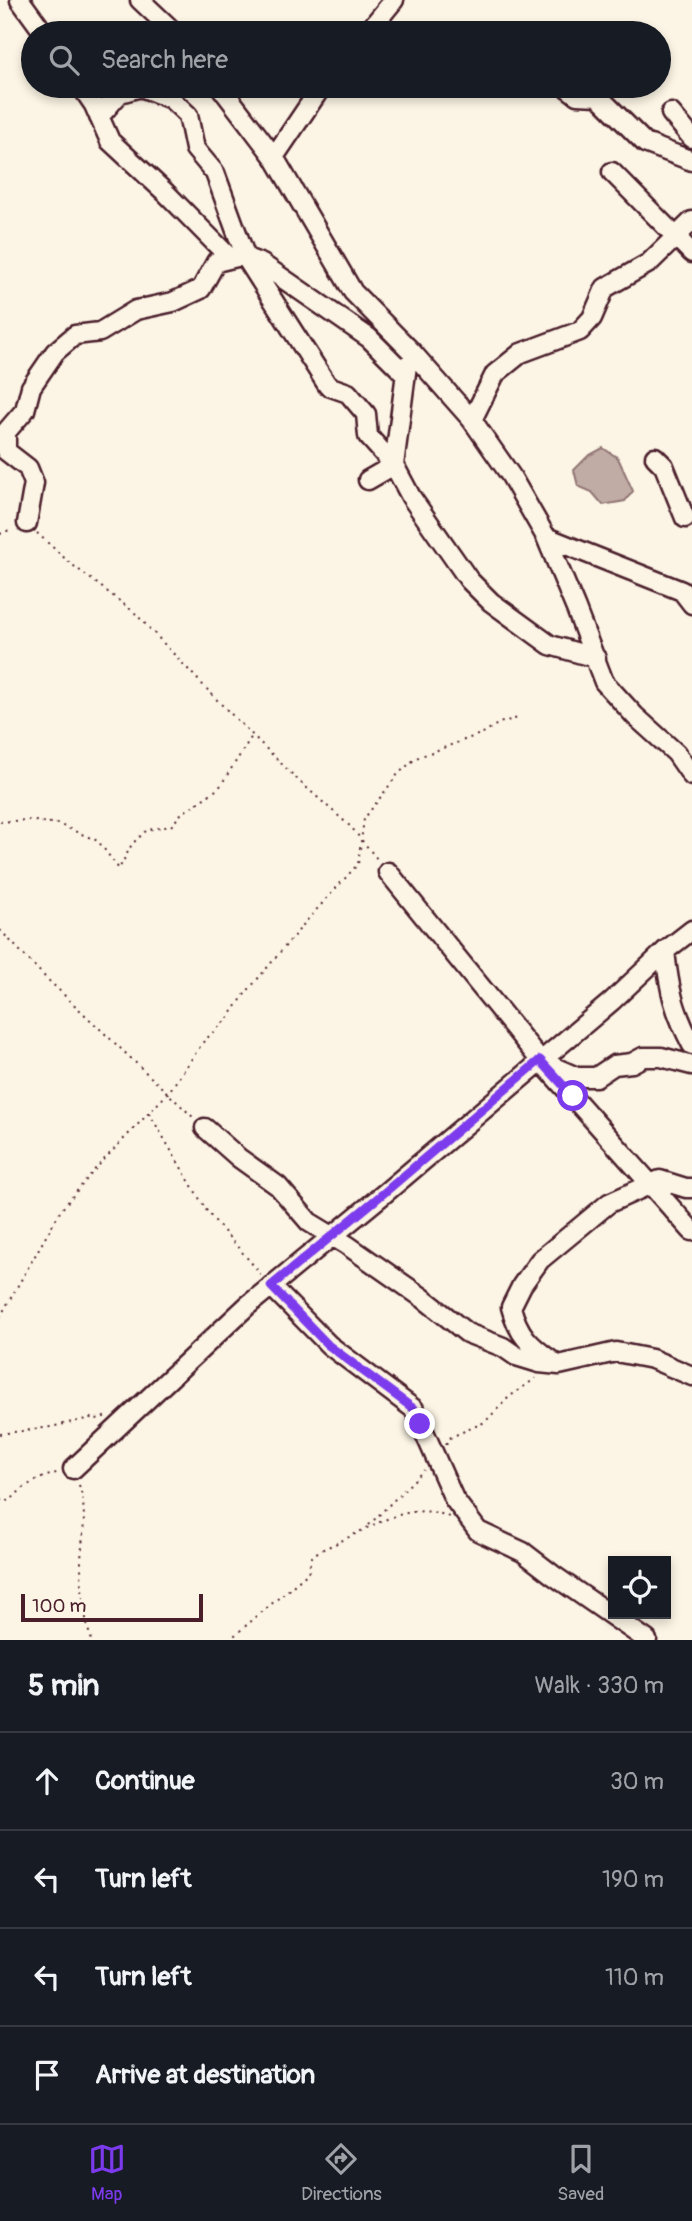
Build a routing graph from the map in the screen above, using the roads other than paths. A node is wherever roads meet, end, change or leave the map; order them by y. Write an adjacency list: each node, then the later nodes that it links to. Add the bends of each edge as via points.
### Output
1 (20, 0): 4 (street)
2 (140, 0): 5 (street)
3 (394, 0): 6 (street)
4 (35, 21)
5 (162, 21)
6 (377, 21)
7 (88, 98): 14 (street)
8 (116, 98): 14 (street)
9 (168, 98): 22 (street, via 188,115 195,149 215,173)
10 (229, 98): 16 (street)
11 (313, 98): 16 (street)
12 (600, 98): 17 (street, via 645,143)
13 (671, 113): 15 (street)
14 (99, 117): 22 (street, via 110,141)
15 (692, 138)
16 (274, 157): 23 (street, via 353,292)
17 (692, 161)
18 (612, 172): 20 (street)
19 (692, 221): 20 (street)
20 (677, 236): 21 (street); 25 (street, via 649,262 605,288 592,318 580,331 521,353 495,374)
21 (692, 253)
22 (238, 258): 24 (street, via 262,264 369,338); 27 (street, via 328,386 348,393 366,414 368,436); 31 (street, via 216,262 201,289 173,302 136,310 100,332 75,335 55,352 31,387 26,410 6,432 6,451 29,468 34,483)
23 (411, 351): 24 (street); 25 (street)
24 (405, 374): 27 (street)
25 (471, 420): 32 (street)
26 (655, 457): 29 (street)
27 (394, 465): 28 (street); 34 (street, via 443,545 491,602 550,645)
28 (368, 480)
29 (685, 498): 30 (street)
30 (685, 518)
31 (27, 523)
32 (546, 537): 33 (street); 34 (street)
33 (689, 593)
34 (596, 658): 35 (street, via 604,682 676,753)
35 (692, 776)
36 (388, 872): 40 (street)
37 (692, 930): 38 (street)
38 (665, 951): 39 (street, via 669,989); 40 (street)
39 (692, 1045)
40 (540, 1060): 41 (street, via 577,1077 596,1077 614,1065 643,1057); 43 (street); 46 (street)
41 (692, 1065)
42 (205, 1128): 46 (street, via 278,1186 309,1222)
43 (650, 1183): 44 (street, via 660,1180); 45 (street); 48 (street, via 609,1203 540,1260 523,1285 512,1307 516,1326)
44 (692, 1188)
45 (692, 1231)
46 (331, 1237): 47 (street); 48 (street, via 467,1333)
47 (271, 1286): 50 (street); 51 (street, via 328,1345 414,1409 454,1499 478,1531 523,1552)
48 (551, 1369): 49 (street, via 616,1352 652,1359)
49 (692, 1376)
50 (73, 1469)
51 (647, 1640)

